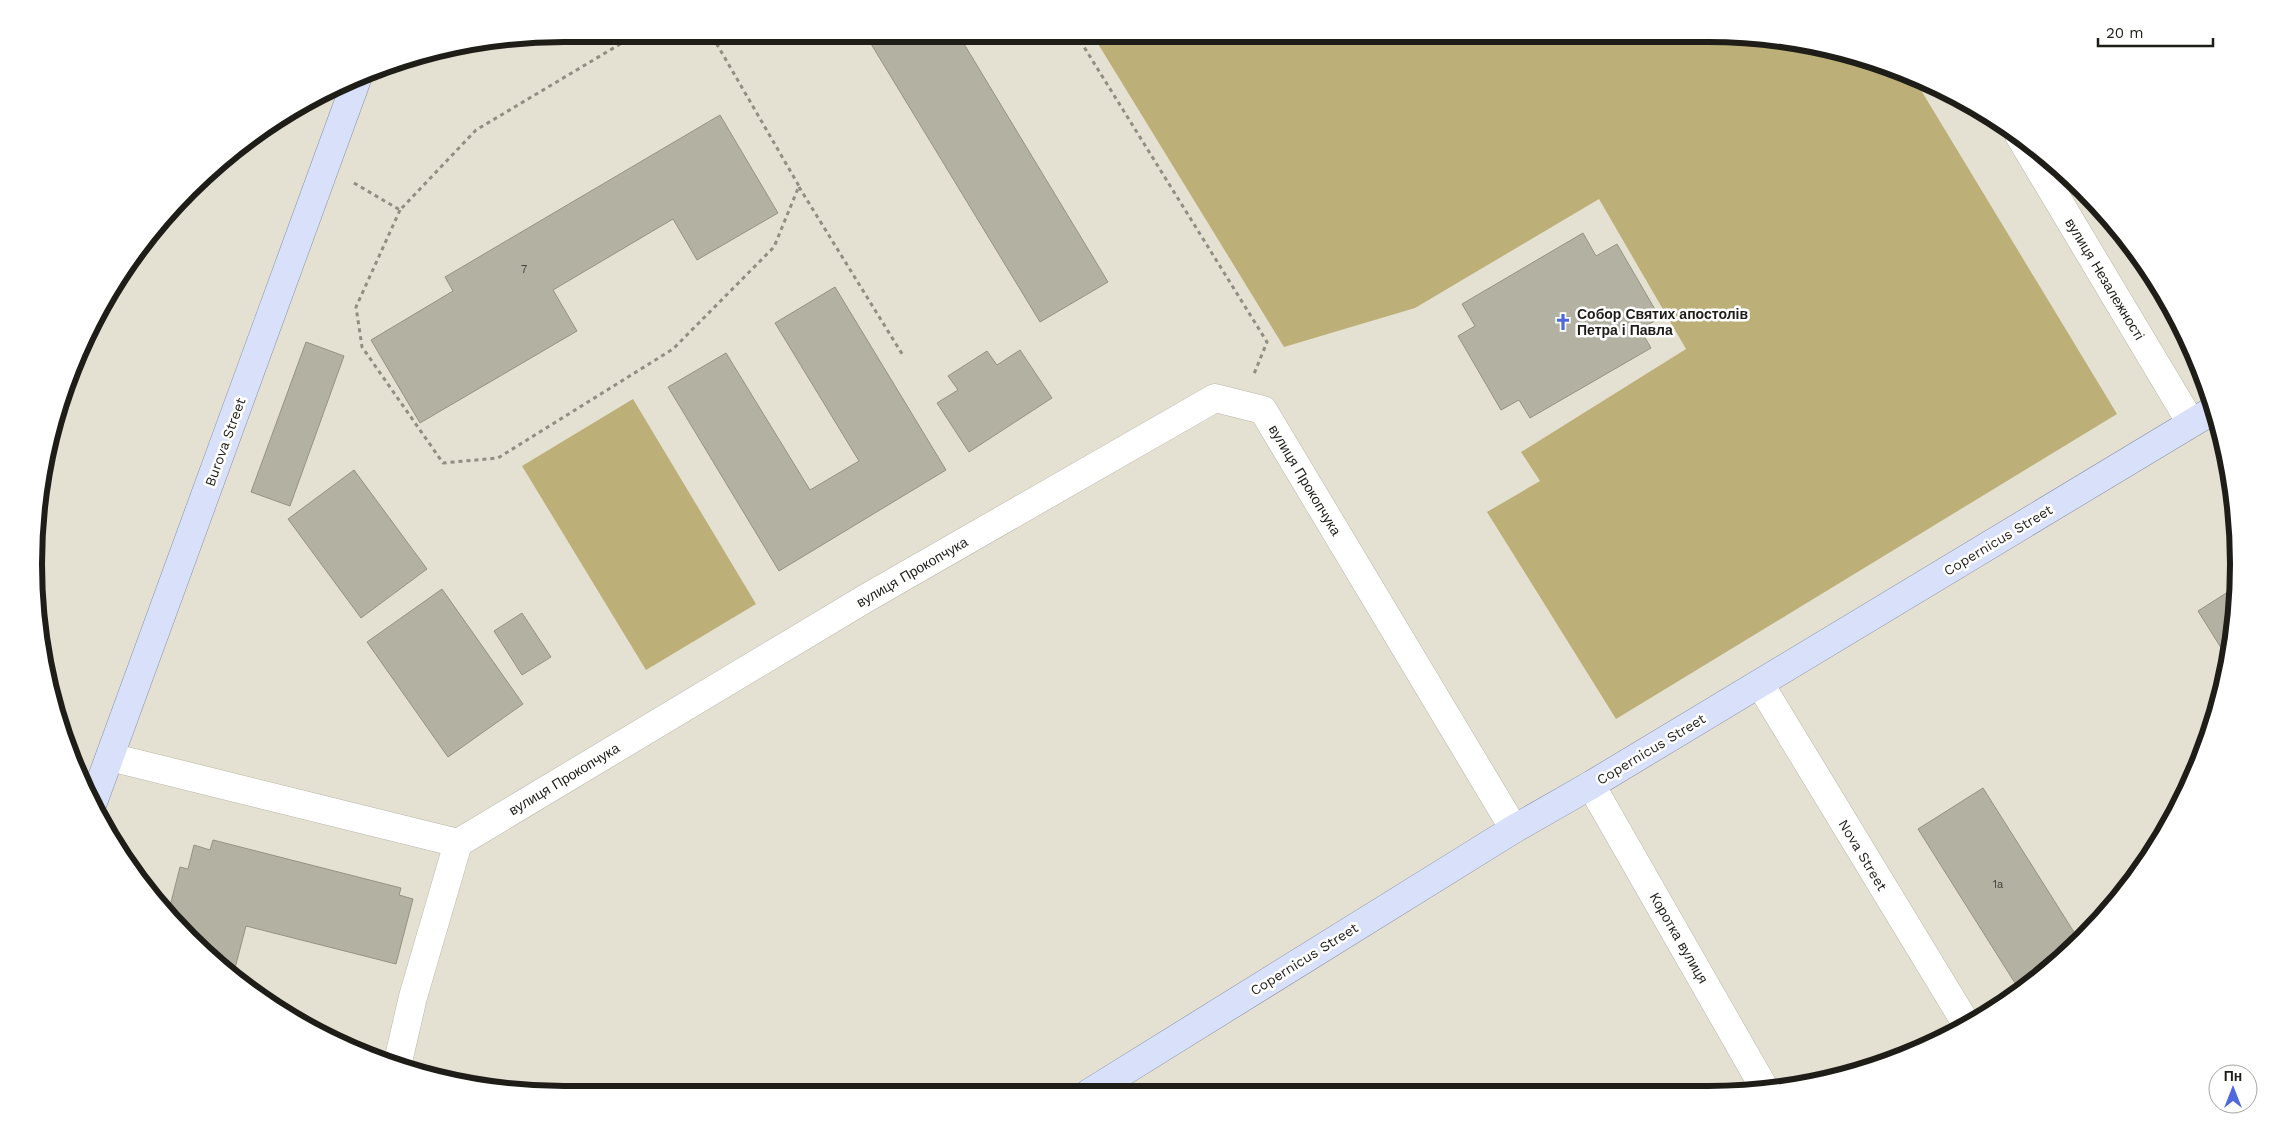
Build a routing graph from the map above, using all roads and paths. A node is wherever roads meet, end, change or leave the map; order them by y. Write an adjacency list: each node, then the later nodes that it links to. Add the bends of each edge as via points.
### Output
1 (624, 42): 8 (path, via 476,130)
2 (716, 42): 7 (path)
3 (1081, 42): 10 (path, via 1267,342)
4 (354, 87): 6 (main road, Burova Street)
5 (2030, 153): 12 (street, вулиця Незалежності)
6 (325, 166): 8 (path); 14 (main road, Burova Street)
7 (799, 186): 8 (path, via 774,247 673,349 498,458 443,463 362,347 356,307); 9 (path)
8 (400, 210)
9 (904, 357)
10 (1240, 404): 17 (street, вулиця Прокопчука, via 1263,410); 18 (street, вулиця Прокопчука, via 1216,398 868,598)
11 (2208, 413): 12 (main road, Copernicus Street)
12 (2191, 423): 13 (main road, Copernicus Street)
13 (1760, 684): 15 (main road, Copernicus Street); 19 (street, Nova Street)
14 (110, 757): 16 (main road, Burova Street); 18 (street)
15 (1591, 785): 17 (main road, Copernicus Street); 21 (street, Коротка вулиця)
16 (96, 795)
17 (1514, 829): 22 (main road, Copernicus Street)
18 (458, 843): 20 (street, via 413,996)
19 (1964, 1020)
20 (398, 1059)
21 (1762, 1083)
22 (1100, 1086)

